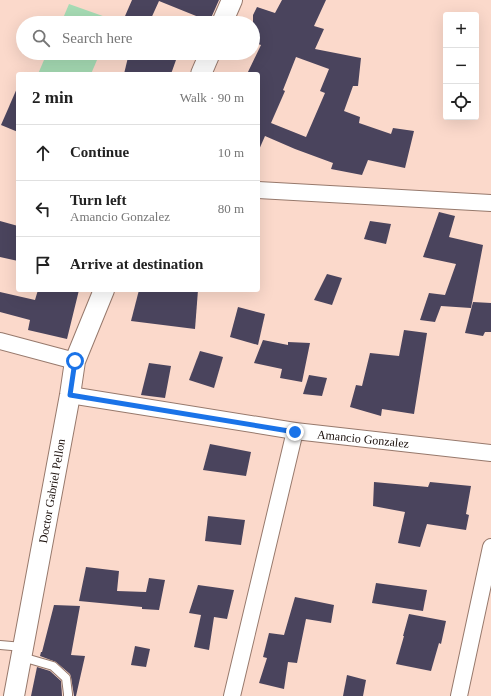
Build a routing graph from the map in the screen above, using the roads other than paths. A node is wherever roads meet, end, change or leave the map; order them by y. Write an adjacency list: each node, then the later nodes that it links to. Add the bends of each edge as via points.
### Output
1 (232, 0): 2 (street)
2 (225, 16)
3 (207, 60): 4 (street)
4 (202, 72)
5 (260, 190): 6 (street)
6 (491, 204)
7 (103, 292): 9 (street, Doctor Gabriel Pellon)
8 (0, 341): 9 (street)
9 (75, 361): 10 (street, Doctor Gabriel Pellon)
10 (70, 395): 11 (street, Amancio Gonzalez); 15 (street, Doctor Gabriel Pellon)
11 (295, 432): 12 (street, Amancio Gonzalez); 18 (street)
12 (491, 453)
13 (491, 547): 19 (street)
14 (0, 645): 15 (lane)
15 (22, 652): 16 (street, Doctor Gabriel Pellon); 17 (lane, via 53,666 66,678)
16 (14, 696)
17 (68, 696)
18 (232, 696)
19 (459, 696)

